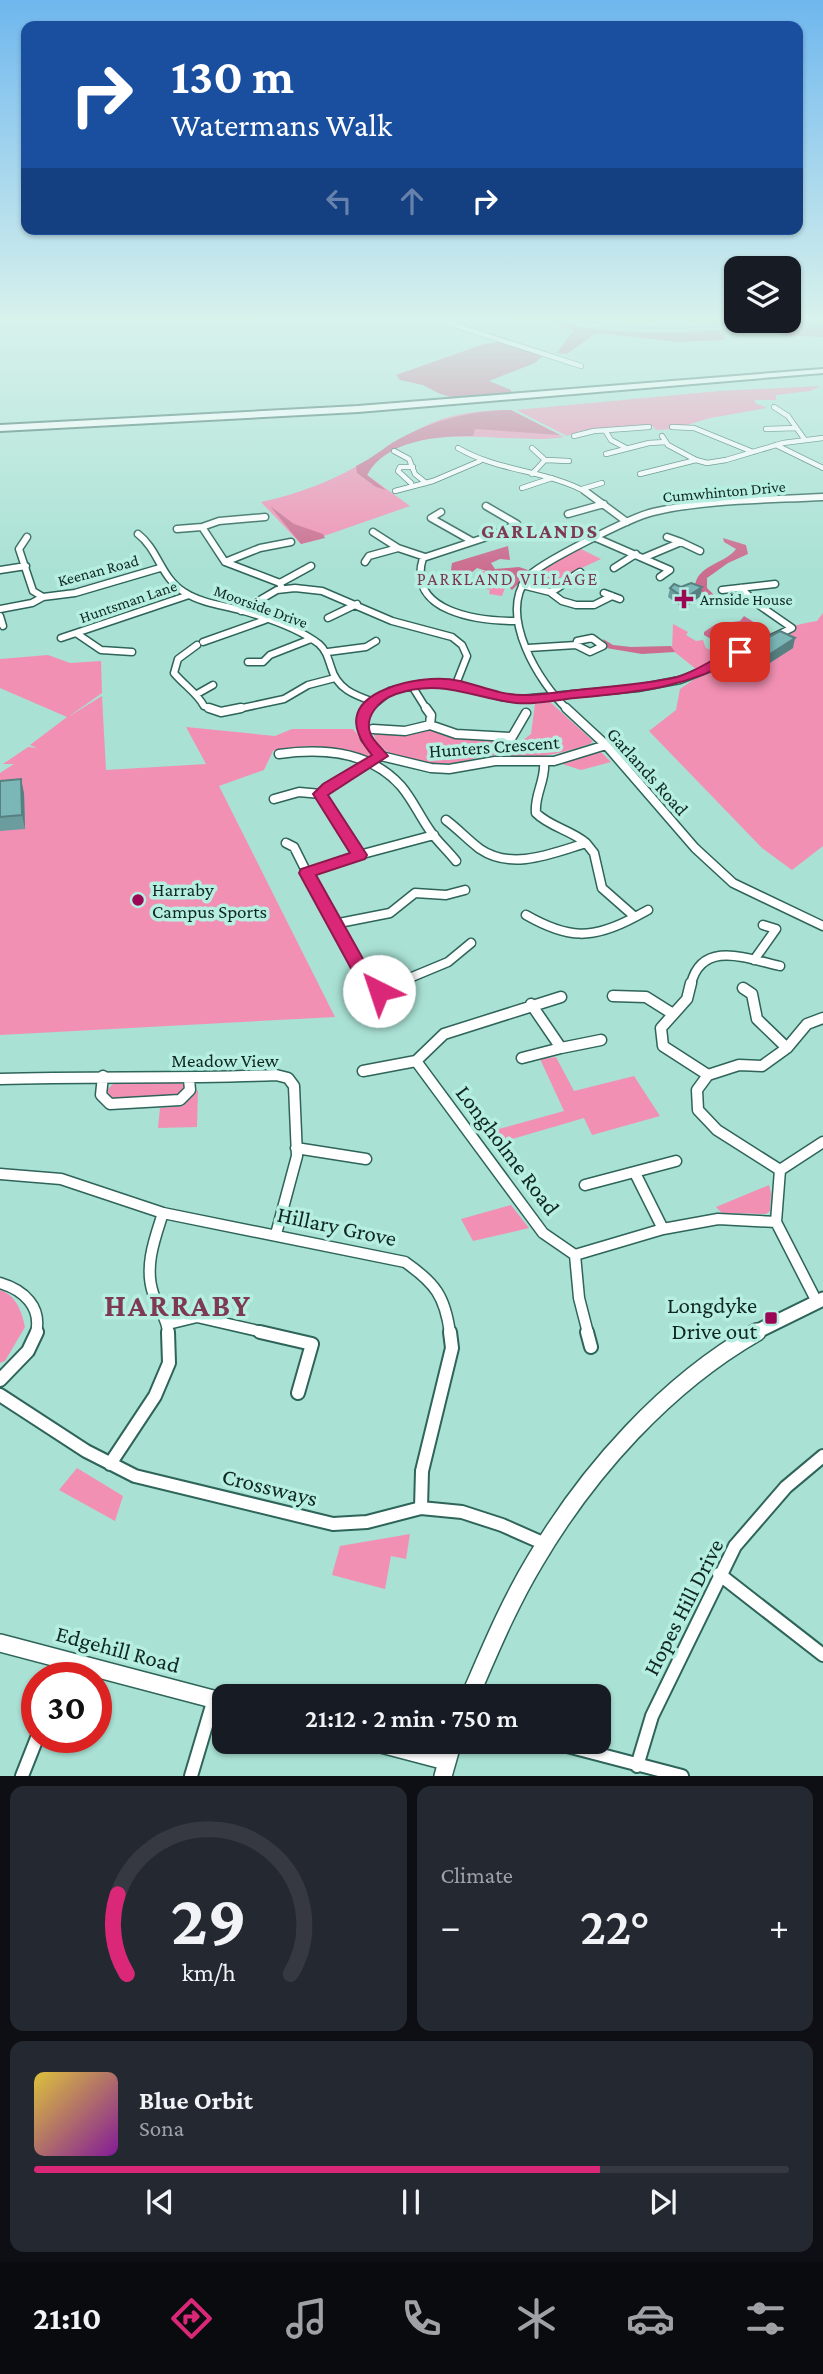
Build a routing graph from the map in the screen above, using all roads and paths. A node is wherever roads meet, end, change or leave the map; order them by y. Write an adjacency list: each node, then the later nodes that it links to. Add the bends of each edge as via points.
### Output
1 (419, 404): 6 (highway)
2 (474, 404): 10 (highway, via 147,429)
3 (774, 407): 7 (street)
4 (649, 427): 9 (street)
5 (672, 427): 19 (street, via 694,428)
6 (0, 428)
7 (796, 428): 8 (street); 13 (street)
8 (766, 429)
9 (605, 430): 11 (street); 16 (street, via 611,440)
10 (0, 434)
11 (574, 436)
12 (823, 438): 13 (street)
13 (805, 440): 14 (street)
14 (776, 445): 19 (street); 26 (street)
15 (531, 448): 21 (street)
16 (626, 448): 20 (street); 22 (street, via 664,439)
17 (458, 449): 23 (street)
18 (394, 451): 25 (street, via 405,455)
19 (752, 452): 22 (street, via 706,463)
20 (606, 454)
21 (545, 460): 24 (street); 28 (street)
22 (696, 460): 29 (street)
23 (480, 461): 28 (street); 33 (street)
24 (569, 461)
25 (413, 467): 27 (street); 30 (street, via 400,467)
26 (823, 468)
27 (415, 474): 30 (street); 33 (street)
28 (532, 474): 31 (street)
29 (640, 474)
30 (401, 475): 32 (street)
31 (552, 478): 35 (street); 36 (street)
32 (411, 483)
33 (426, 483): 37 (street)
34 (602, 483): 36 (street)
35 (522, 489)
36 (582, 489): 39 (street)
37 (395, 491)
38 (823, 497): 44 (street, Cumwhinton Drive, via 697,506 652,512)
39 (604, 504): 42 (street); 44 (street)
40 (486, 506): 52 (street, via 517,524 497,535)
41 (441, 512): 52 (street, via 431,518)
42 (569, 514)
43 (265, 517): 45 (street)
44 (627, 522): 50 (street, Cumwhinton Drive)
45 (202, 527): 46 (street); 60 (street)
46 (177, 529)
47 (373, 532): 55 (street)
48 (138, 534): 63 (street, Moorside Drive)
49 (27, 537): 61 (street, via 19,547)
50 (594, 537): 58 (street); 69 (street, Cumwhinton Drive, via 535,570)
51 (667, 537): 54 (street)
52 (470, 540): 59 (street)
53 (291, 542): 60 (street)
54 (681, 542): 56 (street); 58 (street)
55 (398, 548): 57 (street, via 367,559); 59 (street)
56 (700, 551)
57 (361, 553)
58 (640, 556): 64 (street); 67 (street, via 670,570)
59 (425, 557): 85 (street, via 417,578 437,603 474,618)
60 (225, 562): 70 (street)
61 (26, 566): 65 (street); 77 (street, via 34,593)
62 (311, 566): 70 (street)
63 (160, 568): 75 (street, Moorside Drive); 77 (street, Keenan Road, via 75,593)
64 (614, 568)
65 (0, 570)
66 (580, 572): 73 (street)
67 (660, 577)
68 (775, 584): 71 (street)
69 (523, 585): 73 (street); 85 (street)
70 (281, 586): 79 (street, via 322,591); 81 (street)
71 (741, 588): 72 (street); 101 (street, via 792,628 680,680)
72 (722, 590)
73 (550, 592): 76 (street, via 580,605 598,604)
74 (604, 593): 76 (street)
75 (189, 595): 81 (street, Moorside Drive); 87 (street, Huntsman Lane)
76 (612, 596): 78 (street)
77 (43, 597): 80 (street, Keenan Road, via 32,604)
78 (620, 599)
79 (357, 604): 83 (street); 97 (street, via 392,621 452,637 462,645 467,656)
80 (0, 609)
81 (241, 611): 84 (street, Moorside Drive)
82 (0, 616): 86 (street)
83 (328, 618)
84 (265, 620): 89 (street, Moorside Drive); 100 (street, via 200,643 182,655 174,668 176,678)
85 (516, 621): 92 (street, Garlands Road)
86 (3, 626)
87 (76, 634): 88 (street, Huntsman Lane); 93 (street, Huntsman Lane, via 102,652)
88 (61, 638)
89 (311, 639): 94 (street, Moorside Drive); 95 (street, via 270,655 262,666)
90 (576, 645): 92 (street)
91 (380, 648): 94 (street, via 373,643)
92 (528, 648): 101 (street, Garlands Road)
93 (132, 652)
94 (328, 652): 96 (street)
95 (248, 662)
96 (335, 678): 102 (street); 103 (street, via 354,695)
97 (456, 684): 99 (street); 101 (street, via 509,698)
98 (213, 685): 100 (street)
99 (412, 685): 103 (street, via 390,691); 106 (street, via 431,715)
100 (197, 694): 102 (street, via 204,706 216,712)
101 (551, 694): 108 (street, Garlands Road)
102 (271, 702): 104 (street)
103 (374, 702): 110 (street, via 361,724 365,738)
104 (277, 710)
105 (526, 713): 106 (street, via 512,737 456,734)
106 (430, 725): 107 (street, via 405,731)
107 (373, 729)
108 (607, 745): 111 (street, Hunters Crescent); 128 (street, Garlands Road, via 695,848 733,883)
109 (279, 754): 112 (street, via 319,749 346,752)
110 (381, 756): 111 (street, Hunters Crescent, via 440,769 495,761); 112 (street)
111 (544, 762): 118 (street, via 546,776 536,813)
112 (369, 764): 113 (street); 116 (street, via 398,783)
113 (321, 794): 114 (street, via 299,792); 119 (street)
114 (274, 799)
115 (446, 820): 118 (street, via 481,850 501,859)
116 (434, 835): 119 (street); 120 (street)
117 (286, 843): 121 (street, via 294,847)
118 (586, 843): 125 (street, via 594,853 602,888)
119 (359, 855): 121 (street)
120 (456, 861)
121 (307, 873): 126 (street)
122 (465, 890): 126 (street, via 415,894 390,913)
123 (648, 910): 125 (street)
124 (526, 915): 125 (street, via 559,933 580,936 606,933)
125 (635, 917)
126 (334, 925): 129 (street, via 371,990 386,989 448,962)
127 (763, 925): 130 (street, via 776,929)
128 (823, 926)
129 (471, 943)
130 (754, 960): 131 (street); 136 (street, via 723,954 705,961 694,971 687,999)
131 (780, 966)
132 (743, 988): 140 (street, via 752,994 758,1023)
133 (613, 996): 136 (street, via 646,997)
134 (561, 997): 135 (street)
135 (531, 1004): 139 (street); 142 (street, via 444,1034)
136 (673, 1014): 144 (street, via 661,1028 663,1046)
137 (823, 1018): 140 (street, via 807,1024)
138 (601, 1040): 139 (street)
139 (561, 1048): 141 (street)
140 (787, 1048): 144 (street, via 762,1066 739,1065)
141 (522, 1058)
142 (416, 1061): 143 (street); 160 (street, Longholme Road, via 544,1233)
143 (363, 1071)
144 (708, 1075): 152 (street, via 698,1090 698,1110 716,1130)
145 (103, 1076): 146 (street, Meadow View); 147 (street, Meadow View); 147 (street, via 101,1095 110,1104 121,1105 180,1100 190,1090)
146 (0, 1079)
147 (189, 1079): 149 (street, Meadow View, via 288,1078 294,1086)
148 (823, 1142): 152 (street)
149 (296, 1148): 150 (street); 159 (street, Meadow View)
150 (366, 1159)
151 (676, 1161): 154 (street)
152 (780, 1170): 157 (street)
153 (0, 1174): 156 (street, Hillary Grove, via 61,1179)
154 (635, 1174): 155 (street); 158 (street)
155 (585, 1185)
156 (163, 1213): 159 (street, Hillary Grove); 163 (street, via 150,1255 152,1292)
157 (776, 1222): 158 (street, via 718,1219); 162 (street)
158 (663, 1229): 160 (street)
159 (276, 1234): 170 (street, Hillary Grove, via 405,1262 430,1280 447,1311 452,1348 422,1471)
160 (575, 1255): 164 (street)
161 (0, 1283): 165 (street, via 28,1294 37,1328 29,1349)
162 (820, 1301): 171 (street, via 739,1342 691,1378 637,1428)
163 (168, 1324): 166 (street, via 197,1317 312,1344); 169 (street, via 169,1363 155,1396)
164 (591, 1347)
165 (0, 1380)
166 (298, 1393)
167 (0, 1395): 169 (street, Crossways)
168 (823, 1456): 172 (street, Hopes Hill Drive, via 786,1487 735,1546)
169 (110, 1464): 170 (street, Crossways, via 135,1476 333,1524 367,1522)
170 (421, 1508): 171 (street, Crossways, via 462,1512)
171 (545, 1544): 176 (street)
172 (719, 1574): 174 (street); 182 (street, Hopes Hill Drive, via 652,1716)
173 (0, 1643): 175 (street, Edgehill Road)
174 (823, 1655)
175 (68, 1660): 177 (street, Edgehill Road)
176 (475, 1684)
177 (212, 1699)
178 (212, 1720): 185 (street)
179 (31, 1753): 184 (street)
180 (406, 1754): 183 (street)
181 (594, 1754): 182 (street)
182 (637, 1766): 186 (street)
183 (445, 1768)
184 (22, 1776)
185 (191, 1776)
186 (682, 1776)

